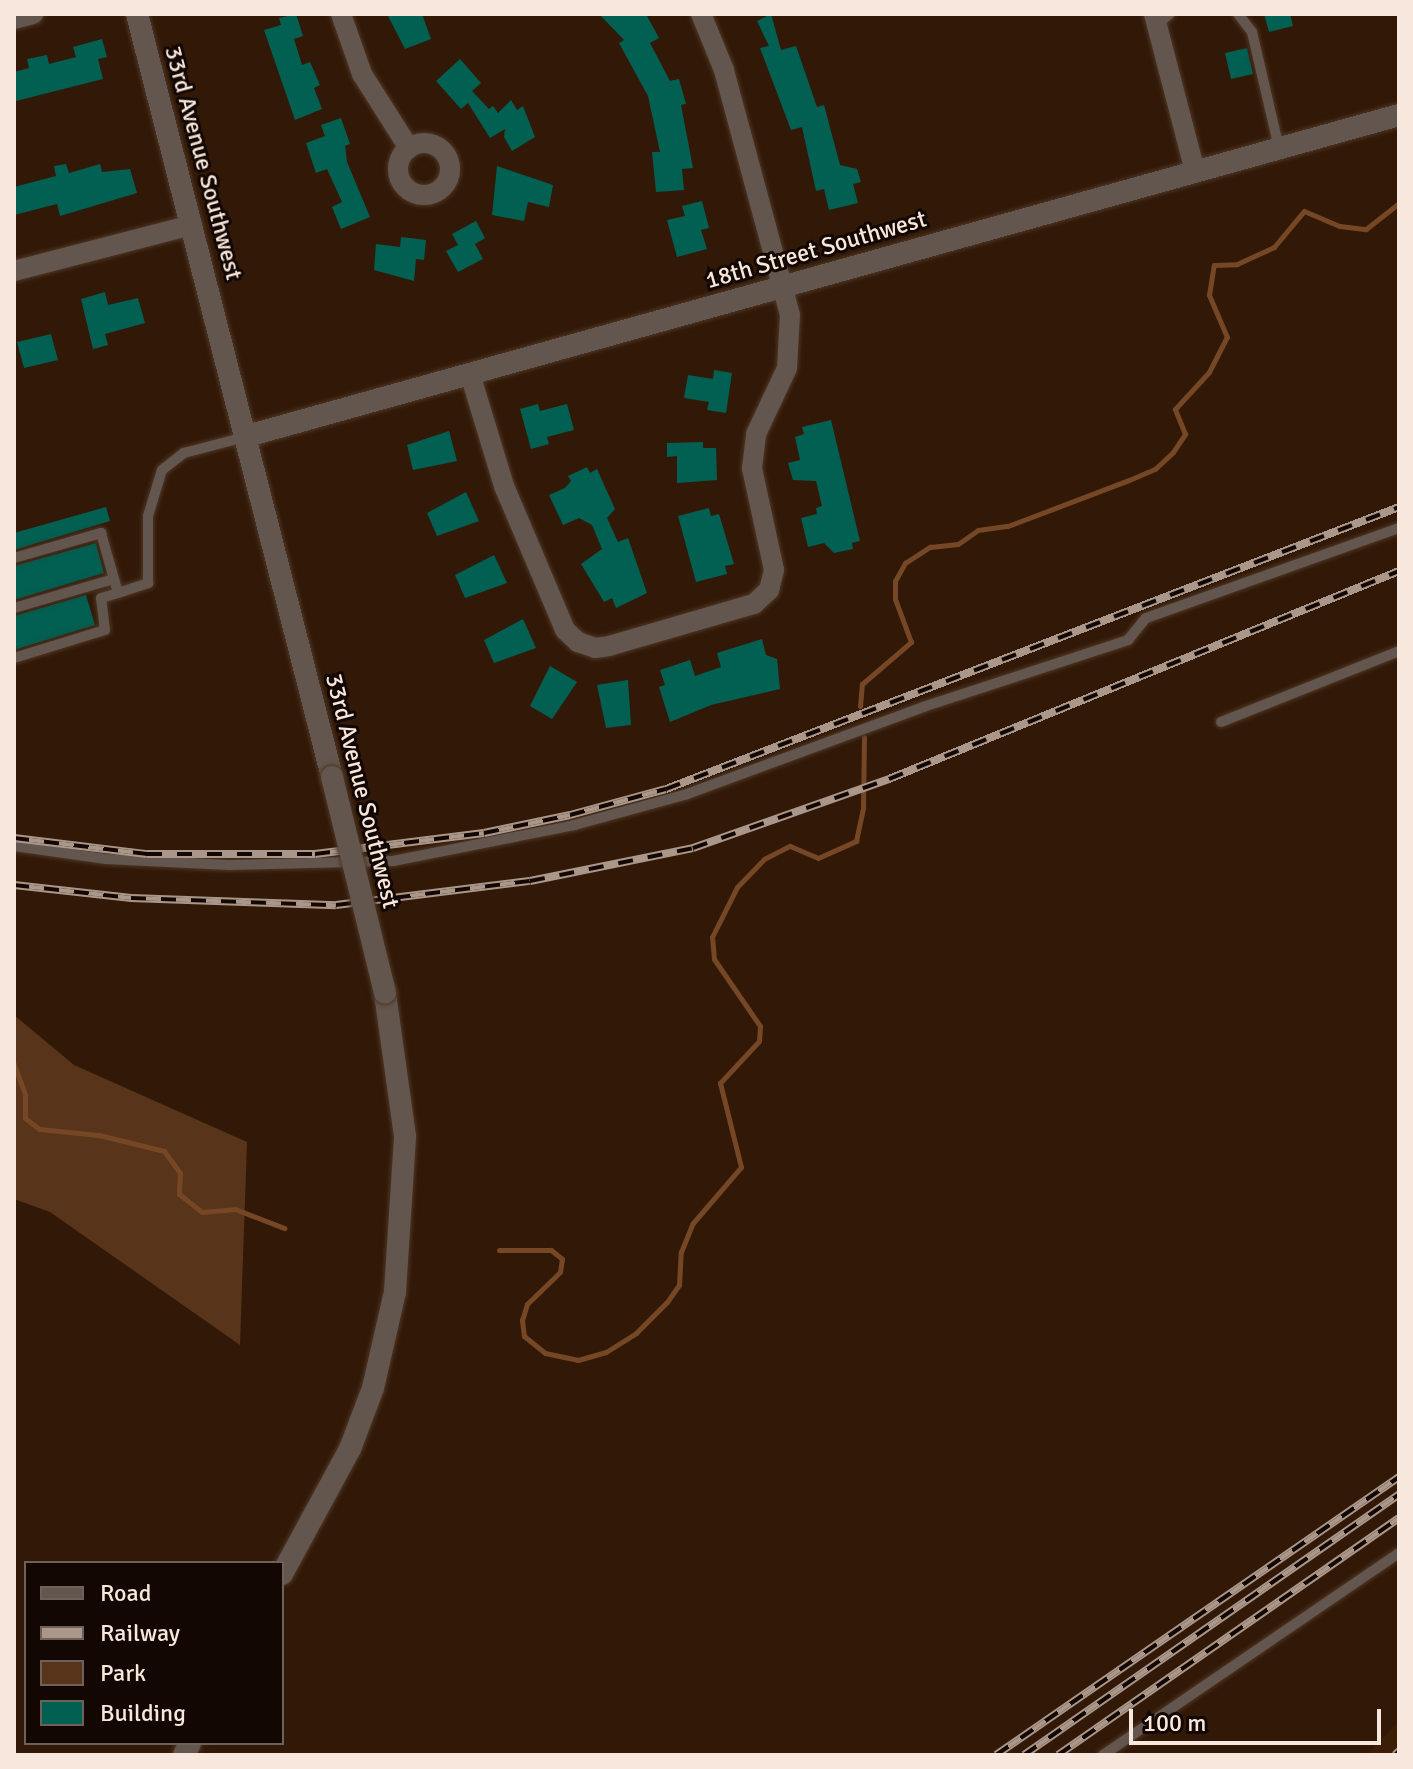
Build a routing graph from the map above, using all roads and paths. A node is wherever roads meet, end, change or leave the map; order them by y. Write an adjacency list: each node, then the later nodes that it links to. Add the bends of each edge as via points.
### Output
1 (33, 14): 7 (street)
2 (137, 14): 12 (street, 33rd Avenue Southwest)
3 (341, 14): 9 (street, via 362,74)
4 (701, 14): 14 (street, via 724,70)
5 (1238, 14): 10 (lane, via 1252,32)
6 (1160, 17): 11 (street)
7 (14, 19)
8 (1399, 115): 10 (street, 18th Street Southwest)
9 (409, 148)
10 (1279, 148): 11 (street, 18th Street Southwest)
11 (1195, 171): 14 (street, 18th Street Southwest)
12 (192, 225): 13 (street); 16 (street, 33rd Avenue Southwest)
13 (14, 271)
14 (786, 285): 15 (street, 18th Street Southwest); 15 (street, via 792,339 787,368 756,434 752,468 774,570 769,590 754,604 609,646 595,648 565,630 504,486)
15 (470, 374): 16 (street, 18th Street Southwest)
16 (247, 436): 20 (lane, via 184,453 162,470 148,516 148,583); 27 (street, 33rd Avenue Southwest, bridge, via 385,993 405,1136 395,1292 373,1388 350,1449)
17 (1399, 528): 25 (lane, via 1146,618 1128,640 923,707 687,794 574,825 393,861 229,865 106,859)
18 (14, 558): 19 (lane, via 101,533)
19 (114, 579): 20 (lane); 21 (lane)
20 (118, 593): 23 (lane, via 101,598 105,630)
21 (14, 608)
22 (1399, 651): 24 (lane)
23 (14, 658)
24 (1221, 722)
25 (14, 846)
26 (1399, 1553): 28 (lane)
27 (284, 1570)
28 (1103, 1755)

